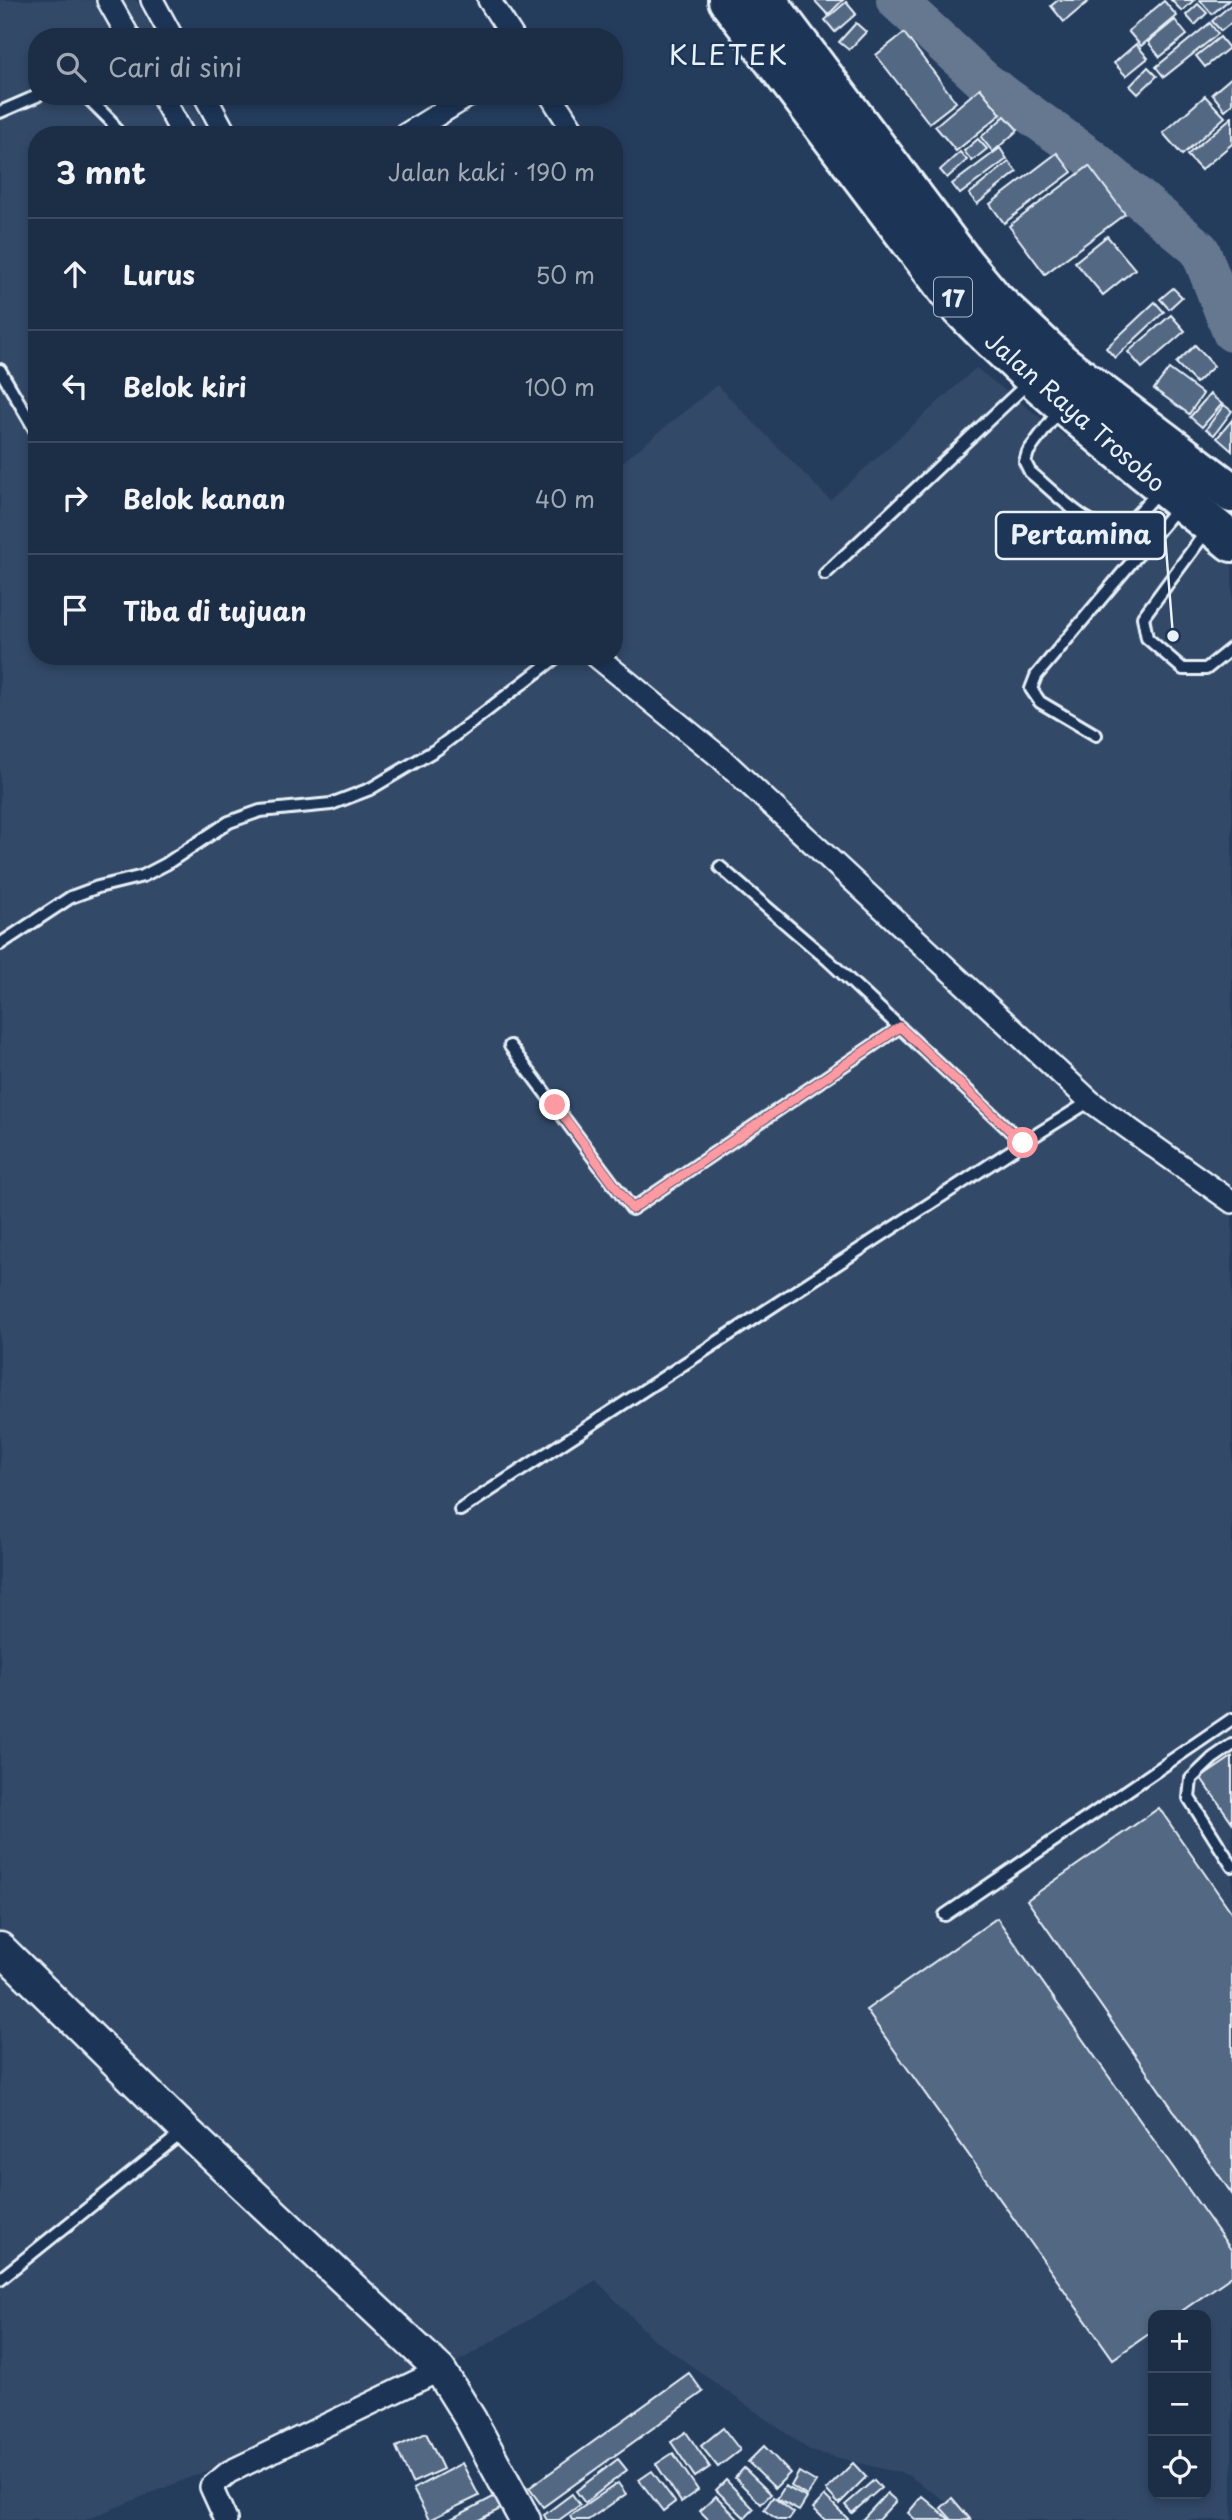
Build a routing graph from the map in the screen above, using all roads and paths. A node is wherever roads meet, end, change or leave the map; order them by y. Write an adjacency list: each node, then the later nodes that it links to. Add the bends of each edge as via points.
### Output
1 (108, 0): 6 (street)
2 (152, 0): 7 (street)
3 (489, 0): 8 (street)
4 (728, 0): 22 (highway, Jalan Raya Trosobo / 17, via 962,309)
5 (766, 0): 25 (highway, Jalan Raya Trosobo / 17, via 994,300 1062,364)
6 (124, 28)
7 (167, 28)
8 (507, 28)
9 (28, 100): 15 (lane)
10 (95, 105): 16 (lane)
11 (167, 105): 17 (street)
12 (210, 105): 18 (street)
13 (453, 105): 19 (street)
14 (557, 105): 20 (street)
15 (0, 112)
16 (114, 126)
17 (179, 126)
18 (221, 126)
19 (420, 126)
20 (570, 126)
21 (0, 370): 24 (lane)
22 (1033, 378): 23 (highway, Jalan Raya Trosobo / 17); 28 (lane)
23 (1063, 404): 26 (highway, Jalan Raya Trosobo / 17); 26 (lane, via 1028,452 1025,461 1030,472 1093,524 1108,529 1123,526)
24 (28, 418)
25 (1232, 494)
26 (1172, 495): 27 (highway, Jalan Raya Trosobo / 17); 32 (lane, via 1036,676 1031,689 1040,702)
27 (1222, 534): 29 (lane, via 1143,617 1147,638 1183,669 1206,669)
28 (825, 575)
29 (1232, 648)
30 (546, 665): 34 (lane, via 437,749 370,789 331,804 260,811 229,822 143,876 71,897)
31 (607, 665): 37 (street, via 720,758)
32 (1096, 735)
33 (720, 867): 35 (lane)
34 (0, 944)
35 (900, 1027): 36 (lane, via 632,1209); 38 (lane)
36 (510, 1046)
37 (1090, 1101): 38 (lane); 39 (street)
38 (1023, 1143): 40 (lane)
39 (1232, 1202)
40 (460, 1510)
41 (1232, 1719): 44 (lane)
42 (1232, 1745): 43 (lane, via 1191,1779 1189,1798)
43 (1232, 1866)
44 (945, 1915)
45 (0, 1948): 46 (street)
46 (185, 2130): 47 (lane); 48 (street)
47 (0, 2279)
48 (440, 2370): 49 (street, via 229,2472 211,2487); 50 (street)
49 (226, 2520)
50 (525, 2520)

